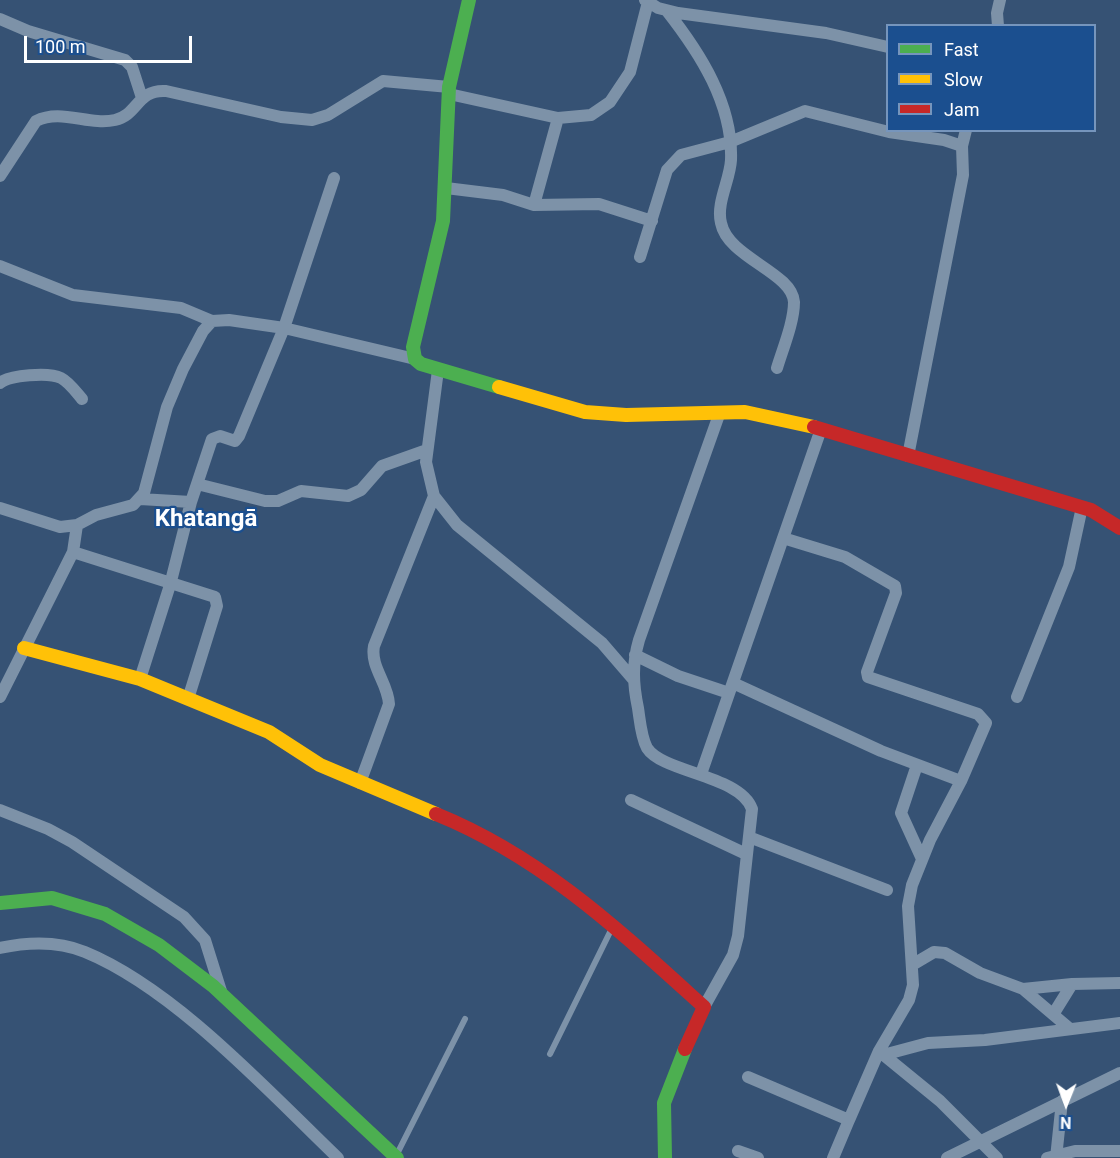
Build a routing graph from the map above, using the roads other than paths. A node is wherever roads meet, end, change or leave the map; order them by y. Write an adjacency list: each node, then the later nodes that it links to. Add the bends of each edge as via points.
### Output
1 (469, 0): 8 (street)
2 (1000, 0): 6 (street)
3 (647, 1): 4 (street); 10 (street, via 630,72 617,94 591,115)
4 (667, 11): 7 (street, via 826,33); 14 (street, via 705,64 723,110)
5 (0, 19): 9 (street, via 125,60 132,67)
6 (998, 24)
7 (886, 47)
8 (449, 91): 9 (street, via 378,82 328,115 312,120 281,117 166,91 153,91); 10 (street); 18 (street)
9 (142, 98): 16 (street, via 124,117 113,121 58,116 36,121)
10 (558, 118): 19 (street)
11 (886, 131): 14 (street, via 805,111)
12 (889, 132): 15 (street)
13 (966, 132): 15 (street)
14 (730, 142): 20 (street, via 675,159 667,170); 26 (street, via 730,171 720,213 723,229 732,244 783,283 793,297)
15 (962, 146): 33 (street, via 963,175)
16 (0, 176)
17 (333, 178): 24 (street)
18 (446, 188): 19 (street, via 503,195); 25 (street, via 440,242 413,347)
19 (534, 205): 20 (street, via 599,204)
20 (652, 220): 21 (street)
21 (640, 257)
22 (0, 266): 23 (street, via 73,295 181,308)
23 (212, 321): 24 (street); 36 (street, via 202,331 167,407)
24 (284, 328): 25 (street); 34 (street, via 238,438 212,439)
25 (415, 359): 27 (street)
26 (777, 368)
27 (438, 370): 30 (street, via 602,414); 32 (street)
28 (0, 383): 29 (street, via 14,376 57,377)
29 (82, 399)
30 (720, 412): 31 (street, via 745,412); 46 (street)
31 (821, 429): 33 (street); 42 (street)
32 (427, 450): 34 (street, via 382,466 361,490 348,496 301,490 278,501 266,501); 35 (street)
33 (908, 456): 38 (street)
34 (197, 484): 37 (street)
35 (434, 496): 48 (street, via 458,525 602,643); 56 (street, via 374,646 374,660 388,690 389,704)
36 (140, 499): 37 (street); 40 (street)
37 (191, 502): 44 (street)
38 (1082, 507): 41 (street); 51 (street, via 1069,567)
39 (0, 508): 40 (street, via 60,527)
40 (76, 525): 43 (street)
41 (1120, 528)
42 (783, 538): 49 (street); 55 (street, via 845,557 895,586 895,596 867,675 983,717 985,728)
43 (73, 552): 44 (street); 45 (street)
44 (170, 585): 47 (street); 52 (street, via 213,596 217,602)
45 (24, 648): 47 (street); 50 (street)
46 (635, 655): 48 (street); 49 (street, via 678,676)
47 (140, 678): 52 (street)
48 (633, 679): 54 (street, via 647,748 666,761)
49 (731, 688): 53 (street); 54 (street)
50 (0, 697)
51 (1017, 697)
52 (188, 699): 56 (street, via 269,732 320,765)
53 (917, 765): 55 (street); 61 (street, via 901,810)
54 (701, 774): 59 (street, via 746,798 752,816)
55 (961, 781): 61 (street)
56 (360, 783): 64 (street, via 478,831 528,860)
57 (631, 800): 60 (street)
58 (0, 810): 70 (street, via 72,842 184,917 205,940)
59 (749, 837): 60 (street); 62 (street)
60 (746, 854): 71 (street, via 742,916 733,956)
61 (921, 859): 66 (street, via 909,906)
62 (887, 890)
63 (0, 903): 70 (street, via 16,897 43,896 76,902 140,933 198,973)
64 (613, 925): 71 (street); 77 (lane)
65 (0, 948): 87 (street, via 18,944 64,946 119,970 180,1011)
66 (912, 966): 69 (street, via 941,952 980,973); 76 (street, via 909,1000)
67 (1120, 983): 68 (street)
68 (1072, 984): 69 (street); 72 (street)
69 (1023, 989): 72 (street)
70 (222, 995): 85 (street)
71 (704, 1007): 88 (street, via 664,1104)
72 (1054, 1013): 75 (street)
73 (465, 1019): 85 (lane)
74 (1120, 1023): 75 (street)
75 (1069, 1028): 76 (street, via 985,1040 928,1043)
76 (881, 1053): 81 (street); 82 (street, via 940,1101)
77 (550, 1054)
78 (1120, 1073): 80 (street)
79 (748, 1077): 81 (street)
80 (1062, 1101): 82 (street); 86 (street)
81 (849, 1120): 90 (street)
82 (979, 1141): 91 (street); 92 (street)
83 (738, 1151): 89 (street)
84 (1120, 1151): 86 (street, via 1075,1151)
85 (396, 1157)
86 (1053, 1157)
87 (339, 1158)
88 (665, 1158)
89 (758, 1158)
90 (833, 1158)
91 (947, 1158)
92 (997, 1158)

